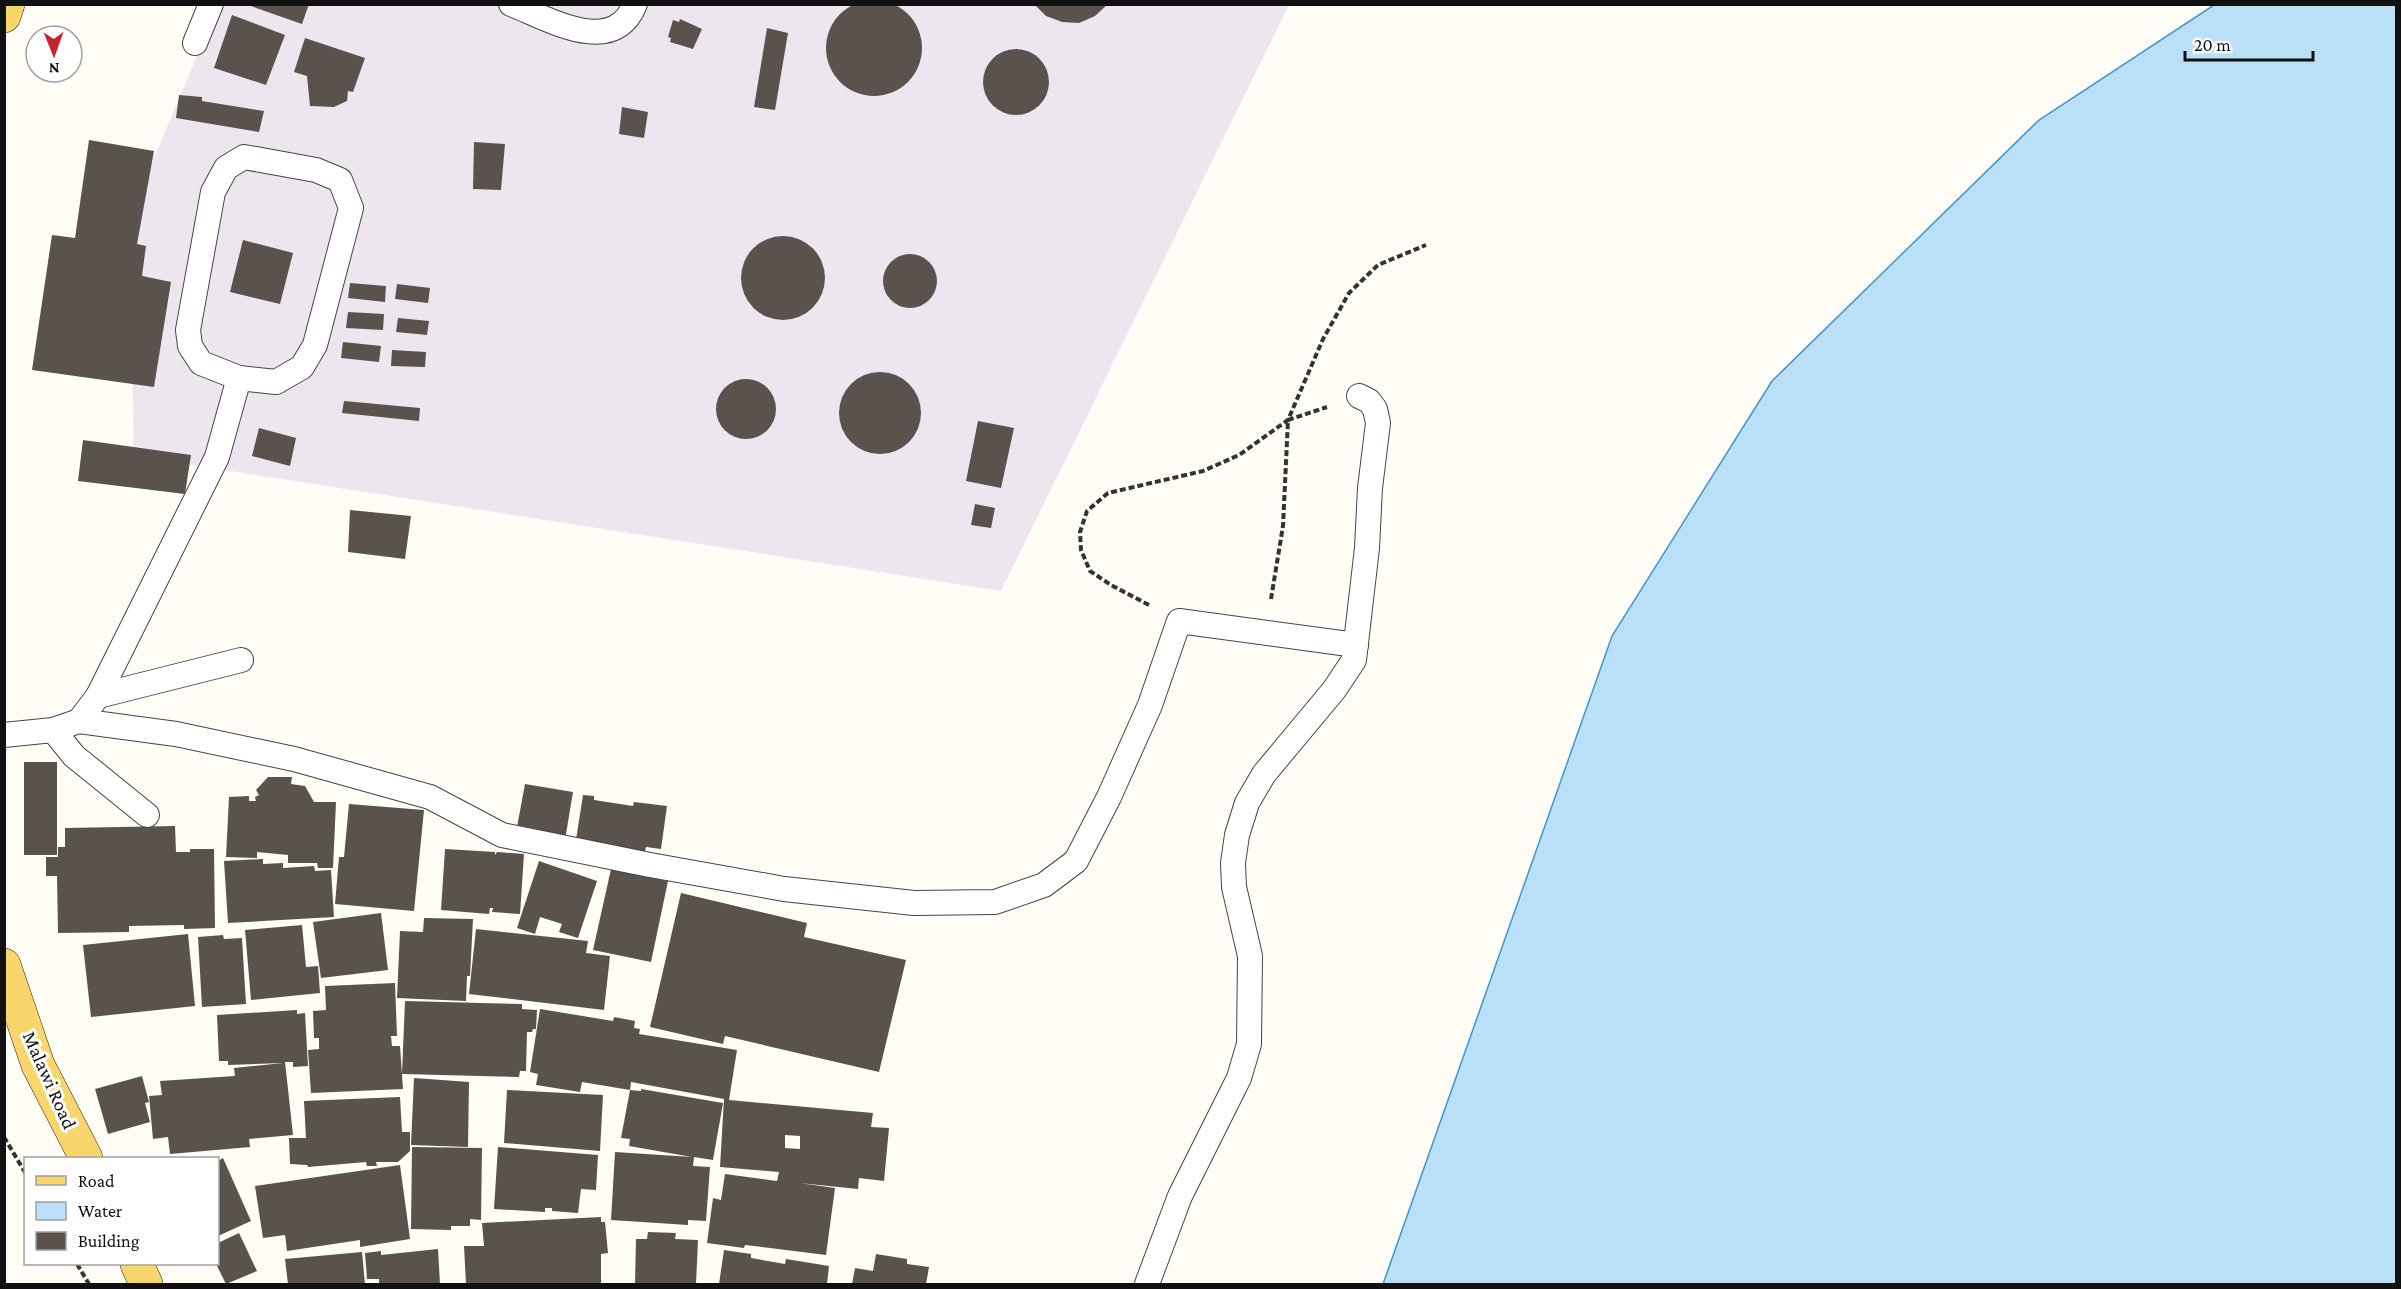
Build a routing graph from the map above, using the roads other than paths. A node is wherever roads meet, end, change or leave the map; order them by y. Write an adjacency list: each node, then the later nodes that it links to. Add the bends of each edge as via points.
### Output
1 (9, 4): 5 (main road)
2 (211, 4): 6 (lane)
3 (512, 4): 4 (lane, via 583,32 606,32 631,16)
4 (635, 4)
5 (4, 16)
6 (195, 43)
7 (239, 378): 7 (lane, via 276,382 302,367 315,345 351,208 340,180 316,170 244,158 226,168 213,192 188,330 190,346 201,363); 11 (lane, via 217,457)
8 (1359, 396): 9 (lane, via 1369,401 1378,423)
9 (1356, 645): 12 (lane, via 1179,621 1150,705 1076,861 1044,885 995,902 915,903 784,890 650,865 502,835 430,797 294,759 176,734); 20 (lane, via 1348,672 1264,774 1247,803 1233,863 1234,887 1250,957 1249,1044 1239,1078 1180,1196)
10 (241, 660): 11 (lane)
11 (98, 696): 12 (lane)
12 (79, 721): 13 (lane)
13 (53, 730): 14 (lane); 15 (lane, via 74,756)
14 (4, 735)
15 (147, 815)
16 (4, 965): 17 (main road, Malawi Road, via 38,1065)
17 (86, 1157)
18 (138, 1265): 19 (main road)
19 (146, 1284)
20 (1147, 1284)

